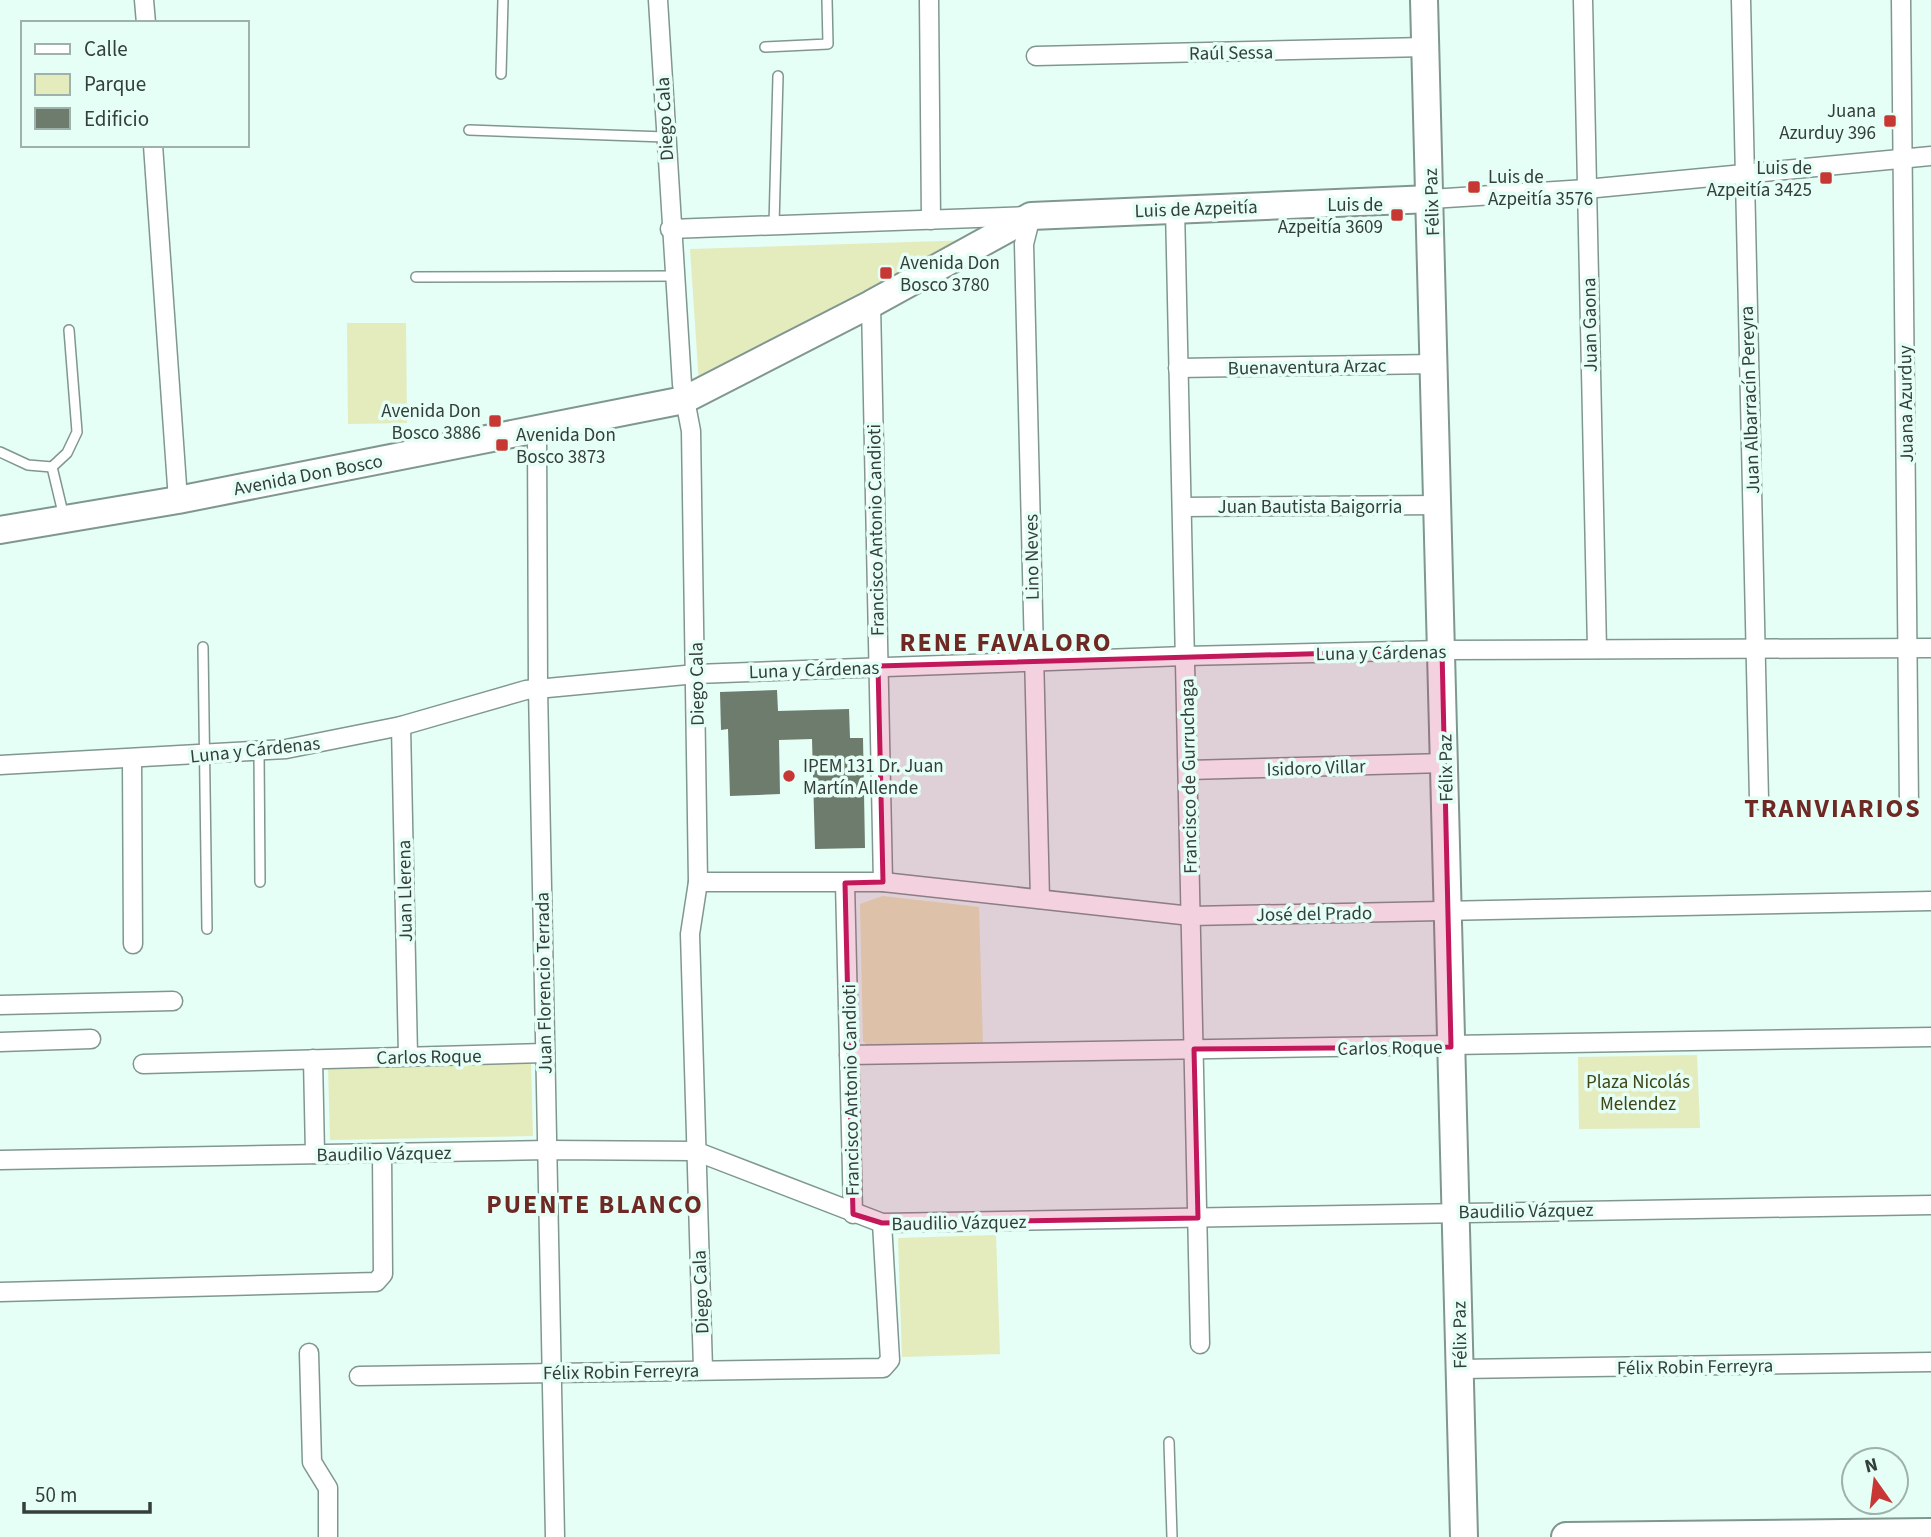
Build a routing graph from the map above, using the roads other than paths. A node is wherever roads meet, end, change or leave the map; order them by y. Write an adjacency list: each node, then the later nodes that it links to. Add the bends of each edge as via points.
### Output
1 (144, 0): 10 (street)
2 (503, 0): 14 (lane)
3 (658, 0): 17 (street, Diego Cala)
4 (827, 0): 11 (lane, via 828,44)
5 (929, 0): 26 (street)
6 (1424, 0): 12 (main road, Félix Paz)
7 (1583, 0): 22 (street, Juan Gaona)
8 (1741, 0): 21 (street, Juan Albarracín Pereyra)
9 (1901, 0): 20 (street, Juana Azurduy)
10 (146, 21)
11 (765, 47)
12 (1425, 47): 13 (street, Raúl Sessa); 23 (main road, Félix Paz)
13 (1036, 56)
14 (501, 74)
15 (778, 76): 27 (lane)
16 (469, 130): 17 (lane)
17 (665, 137): 28 (street, Diego Cala)
18 (153, 147): 39 (street)
19 (1931, 156): 20 (street, Luis de Azpeitía)
20 (1902, 159): 21 (street, Luis de Azpeitía); 45 (street, Juana Azurduy)
21 (1743, 174): 22 (street, Luis de Azpeitía); 48 (street, Juan Albarracín Pereyra)
22 (1586, 189): 23 (street, Luis de Azpeitía); 47 (street, Juan Gaona)
23 (1431, 199): 24 (main road, Luis de Azpeitía); 33 (main road, Félix Paz)
24 (1175, 208): 25 (main road, Luis de Azpeitía); 34 (street, Francisco de Gurruchaga)
25 (1031, 216): 26 (street, Luis de Azpeitía); 31 (main road, Avenida Don Bosco); 51 (street, Lino Neves, via 1024,244)
26 (931, 220): 27 (street, Luis de Azpeitía)
27 (774, 225): 28 (street, Luis de Azpeitía)
28 (670, 229): 29 (street, Diego Cala)
29 (673, 276): 30 (lane); 35 (street, Diego Cala)
30 (416, 277)
31 (871, 304): 35 (main road, Avenida Don Bosco); 52 (street, Francisco Antonio Candioti)
32 (69, 330): 38 (lane, via 77,432 67,453)
33 (1435, 364): 34 (street, Buenaventura Arzac); 40 (main road, Félix Paz)
34 (1178, 368): 41 (street, Francisco de Gurruchaga)
35 (684, 400): 36 (main road, Avenida Don Bosco); 53 (street, Diego Cala, via 691,431)
36 (537, 429): 39 (main road, Avenida Don Bosco); 54 (street, Juan Florencio Terrada)
37 (0, 453): 38 (lane, via 28,465)
38 (52, 467): 42 (lane)
39 (178, 500): 42 (main road, Avenida Don Bosco)
40 (1438, 505): 41 (street, Juan Bautista Baigorria); 49 (main road, Félix Paz)
41 (1182, 507): 50 (street, Francisco de Gurruchaga)
42 (65, 519): 43 (main road, Avenida Don Bosco)
43 (0, 530)
44 (203, 647): 57 (lane)
45 (1909, 648): 46 (street, Luna y Cárdenas); 48 (street, Luna y Cárdenas); 63 (street, Juana Azurduy)
46 (1931, 648)
47 (1597, 649): 48 (street, Luna y Cárdenas); 49 (street, Luna y Cárdenas)
48 (1756, 649): 62 (street, Juan Albarracín Pereyra)
49 (1442, 650): 50 (street, Luna y Cárdenas); 59 (main road, Félix Paz)
50 (1185, 656): 51 (street, Luna y Cárdenas); 61 (street, Francisco de Gurruchaga)
51 (1034, 663): 52 (street, Luna y Cárdenas); 68 (street, Lino Neves)
52 (878, 666): 53 (street, Luna y Cárdenas); 66 (street, Francisco Antonio Candioti)
53 (696, 674): 54 (street, Luna y Cárdenas); 65 (street, Diego Cala)
54 (538, 688): 55 (street, Luna y Cárdenas); 81 (street, Juan Florencio Terrada)
55 (401, 726): 56 (street, Luna y Cárdenas); 83 (street, Juan Llerena)
56 (259, 752): 57 (street, Luna y Cárdenas); 64 (lane)
57 (206, 755): 58 (street, Luna y Cárdenas); 72 (lane)
58 (132, 759): 60 (street, Luna y Cárdenas); 73 (street)
59 (1445, 763): 61 (street, Isidoro Villar); 70 (main road, Félix Paz)
60 (0, 765)
61 (1188, 770): 71 (street, Francisco de Gurruchaga)
62 (1759, 800)
63 (1909, 807)
64 (260, 882)
65 (698, 882): 67 (street, José del Prado); 87 (street, Diego Cala, via 690,934)
66 (883, 882): 67 (street, José del Prado); 68 (street, José del Prado)
67 (845, 883): 82 (street, Francisco Antonio Candioti)
68 (1040, 899): 71 (street, José del Prado)
69 (1931, 901): 70 (street, José del Prado)
70 (1448, 909): 71 (street, José del Prado); 79 (main road, Félix Paz)
71 (1191, 916): 80 (street, Francisco de Gurruchaga)
72 (207, 929)
73 (133, 944)
74 (173, 1002): 75 (street)
75 (0, 1005)
76 (1931, 1037): 79 (street, Carlos Roque)
77 (91, 1039): 78 (street)
78 (0, 1042)
79 (1451, 1047): 80 (street, Carlos Roque); 92 (main road, Félix Paz)
80 (1194, 1049): 82 (street, Carlos Roque); 94 (street, Francisco de Gurruchaga)
81 (545, 1053): 83 (street, Carlos Roque); 86 (street, Juan Florencio Terrada)
82 (849, 1055): 93 (street, Francisco Antonio Candioti)
83 (408, 1056): 84 (street, Carlos Roque)
84 (313, 1059): 85 (street, Carlos Roque); 88 (street)
85 (143, 1065)
86 (547, 1150): 87 (street, Baudilio Vázquez); 89 (street, Baudilio Vázquez); 102 (street, Juan Florencio Terrada)
87 (695, 1151): 93 (street, Baudilio Vázquez); 100 (street, Diego Cala)
88 (315, 1154): 89 (street, Baudilio Vázquez); 90 (street, Baudilio Vázquez)
89 (382, 1154): 96 (street, via 383,1274 376,1282)
90 (0, 1160)
91 (1931, 1205): 92 (street, Baudilio Vázquez)
92 (1458, 1211): 94 (street, Baudilio Vázquez); 101 (main road, Félix Paz)
93 (853, 1214): 95 (street, Baudilio Vázquez)
94 (1198, 1218): 95 (street, Baudilio Vázquez); 97 (street, Francisco de Gurruchaga)
95 (882, 1223): 100 (street, Félix Robin Ferreyra, via 890,1360 883,1368)
96 (0, 1292)
97 (1200, 1344)
98 (309, 1353): 108 (street, via 312,1462 328,1488)
99 (1931, 1362): 101 (street, Félix Robin Ferreyra)
100 (703, 1369): 102 (street, Félix Robin Ferreyra)
101 (1460, 1369): 111 (main road, Félix Paz)
102 (553, 1372): 103 (street, Félix Robin Ferreyra); 109 (street, Juan Florencio Terrada)
103 (359, 1376)
104 (1169, 1442): 110 (lane)
105 (1931, 1533): 106 (main road)
106 (1868, 1535): 107 (main road)
107 (1661, 1536): 112 (main road)
108 (328, 1537)
109 (555, 1537)
110 (1172, 1537)
111 (1464, 1537)
112 (1566, 1537)

